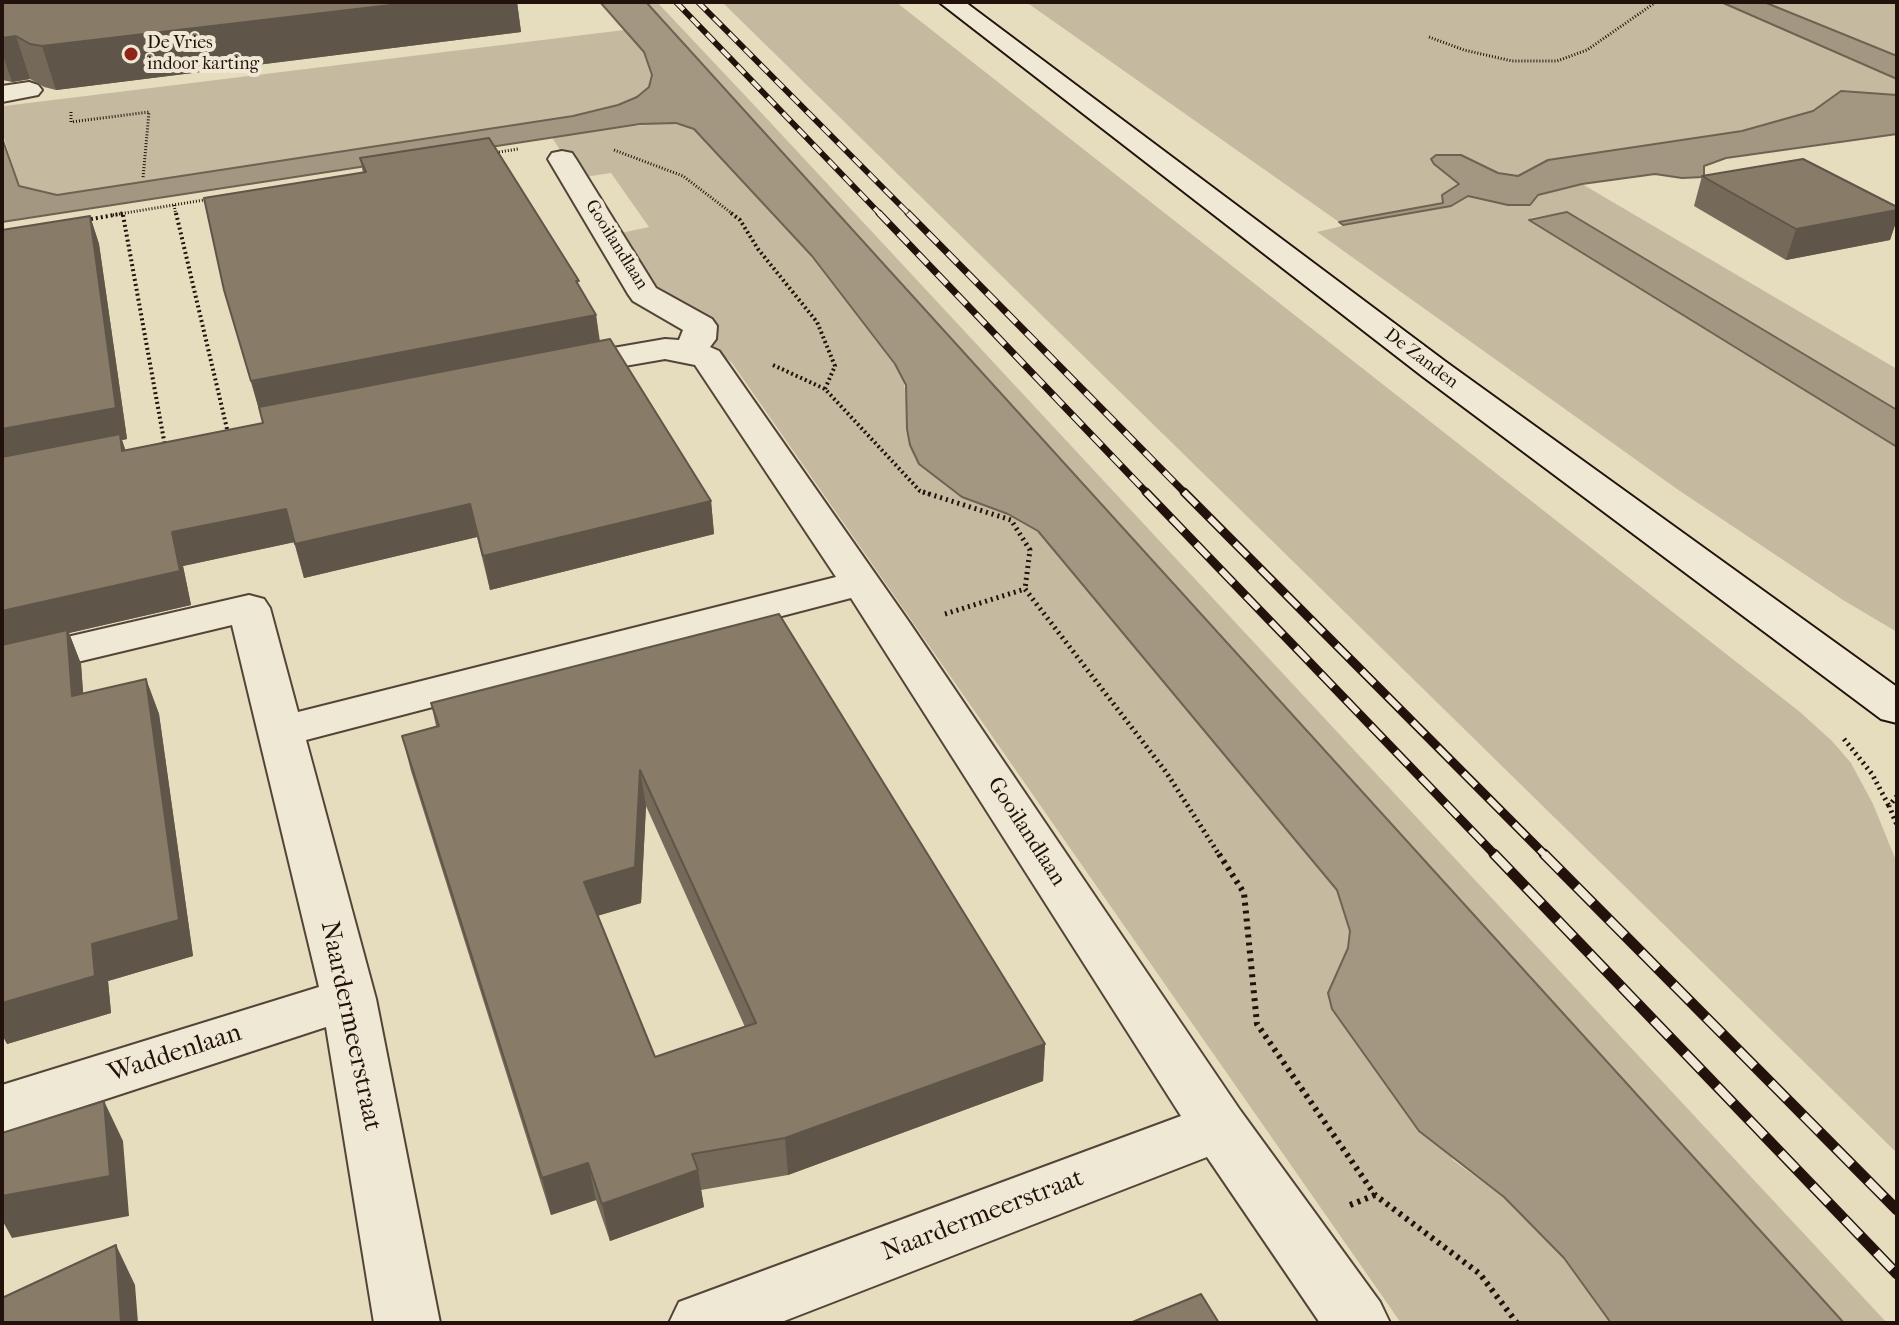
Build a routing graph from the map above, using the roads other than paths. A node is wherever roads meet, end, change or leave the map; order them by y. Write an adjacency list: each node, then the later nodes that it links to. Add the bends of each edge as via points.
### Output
1 (950, 2): 9 (street, De Zanden, via 1422,360)
2 (29, 90): 3 (street)
3 (2, 94)
4 (552, 152): 5 (street, Gooilandlaan, via 644,294 700,326)
5 (697, 354): 6 (street, via 642,351); 7 (street, Gooilandlaan)
6 (519, 375)
7 (861, 583): 10 (street); 13 (street, Gooilandlaan)
8 (2, 666): 10 (street, Naardermeerstraat, via 249,608)
9 (1897, 709)
10 (280, 732): 11 (street, Naardermeerstraat)
11 (349, 999): 12 (street, Waddenlaan); 14 (street, Naardermeerstraat)
12 (2, 1109)
13 (1219, 1127): 15 (street, Naardermeerstraat); 16 (street, Gooilandlaan)
14 (407, 1323)
15 (702, 1323)
16 (1357, 1323)

